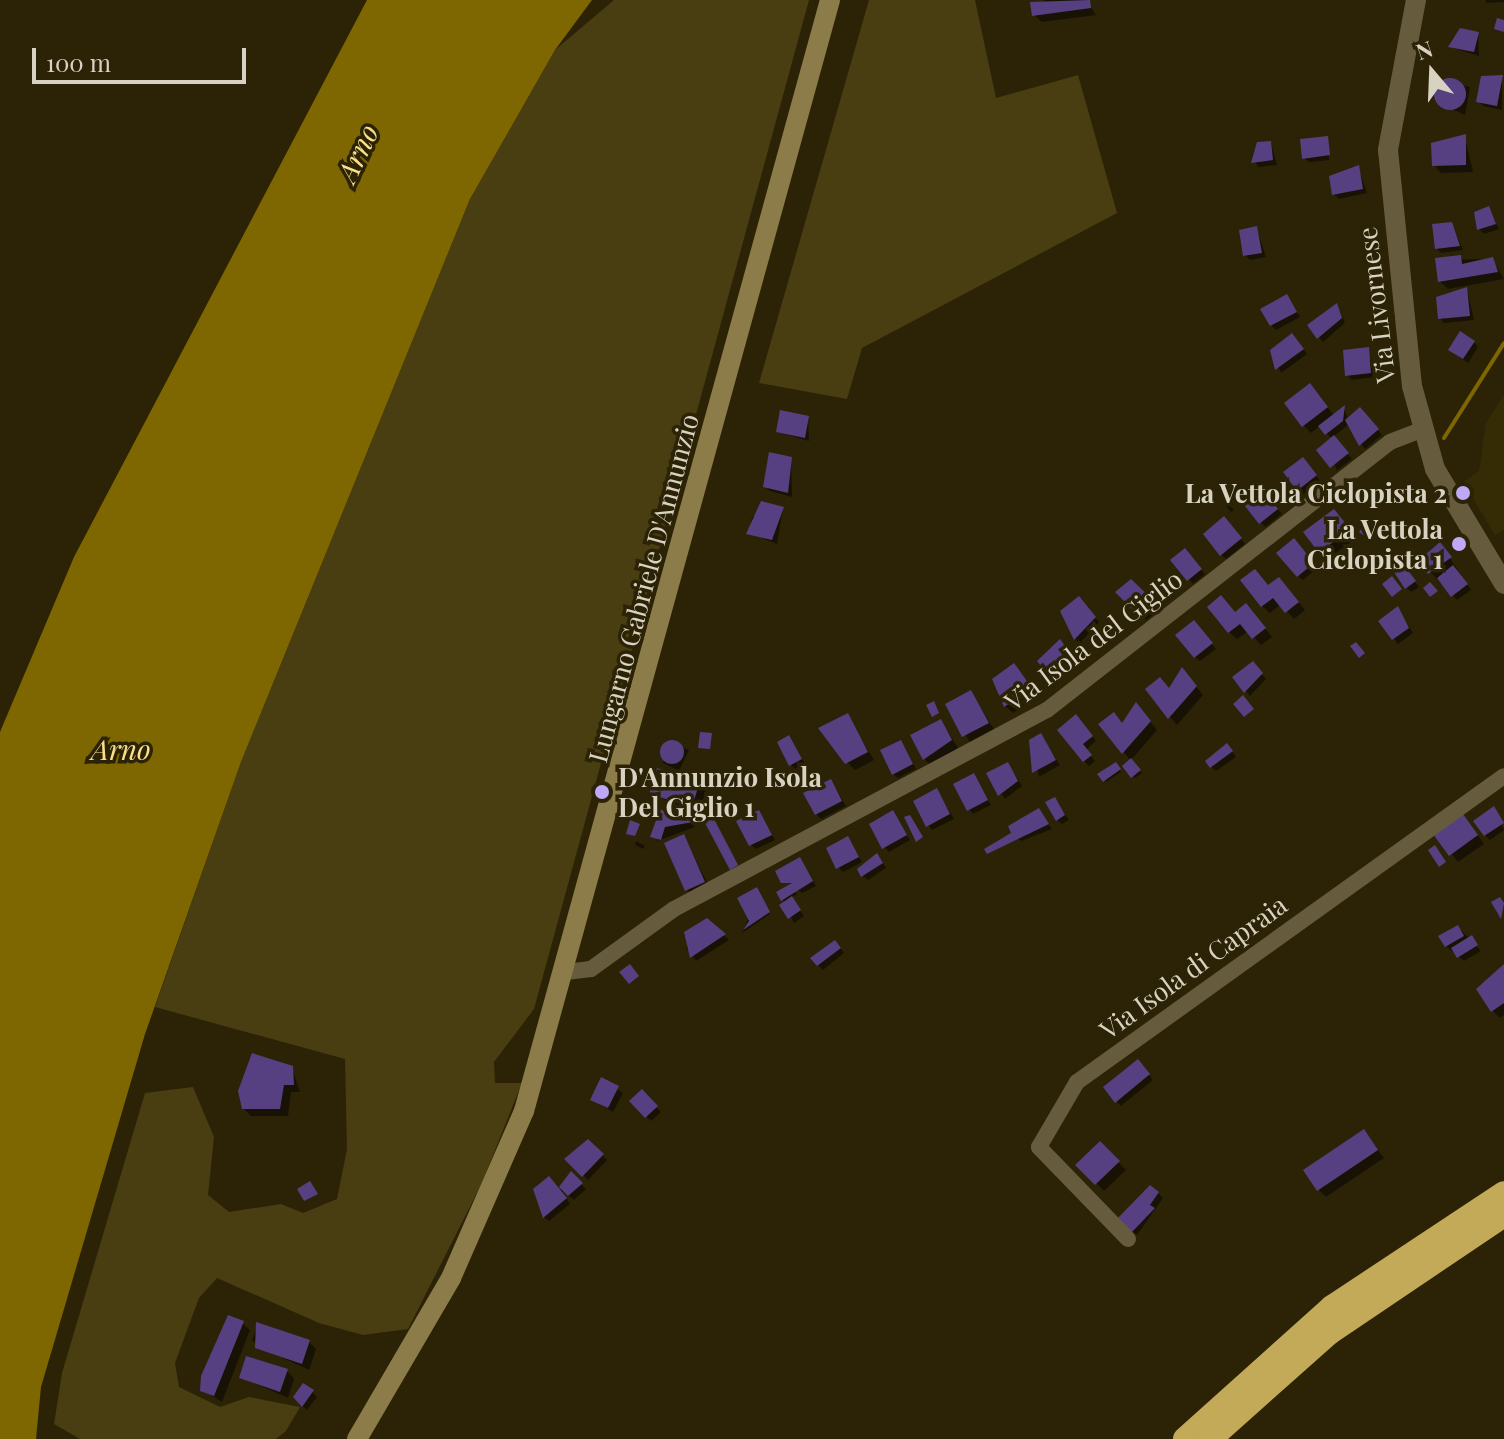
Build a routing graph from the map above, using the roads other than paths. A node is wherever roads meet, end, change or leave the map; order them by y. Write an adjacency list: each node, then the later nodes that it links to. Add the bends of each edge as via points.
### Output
1 (830, 0): 6 (main road, Lungarno Gabriele D'Annunzio)
2 (1416, 0): 3 (street, Via Livornese, via 1388,150 1399,295)
3 (1422, 430): 4 (street, Via Livornese, via 1450,498); 6 (street, Via Isola del Giglio, via 1390,442 1047,710 674,909 591,969)
4 (1504, 584)
5 (1504, 776): 9 (street, Via Isola di Capraia, via 1077,1082 1039,1147)
6 (566, 972): 11 (main road, Lungarno Gabriele D'Annunzio, via 490,1197 427,1325)
7 (1504, 1193): 10 (highway)
8 (1504, 1215): 10 (highway)
9 (1128, 1239)
10 (1446, 1241): 12 (highway, via 1332,1307); 13 (highway, via 1329,1333)
11 (357, 1439)
12 (1185, 1439)
13 (1210, 1439)

